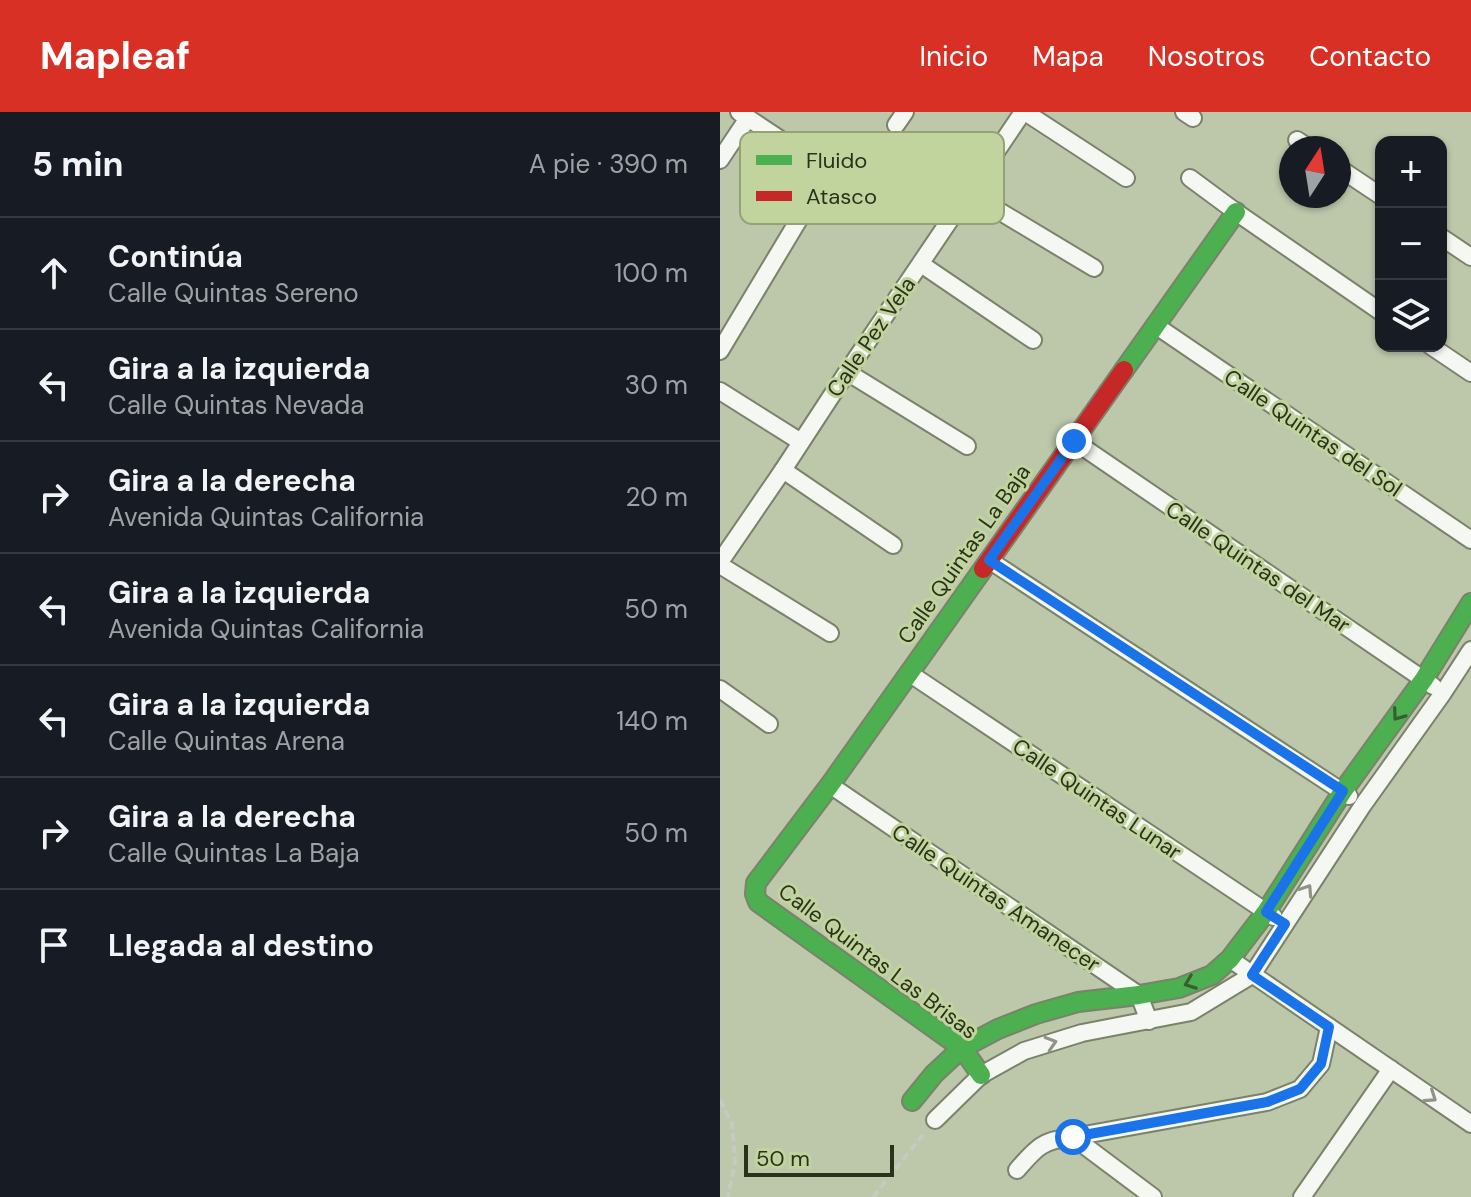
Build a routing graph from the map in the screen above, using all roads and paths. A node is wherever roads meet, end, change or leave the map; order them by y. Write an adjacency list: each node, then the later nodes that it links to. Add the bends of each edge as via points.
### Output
1 (1024, 112): 4 (street, Calle Pez Vela); 7 (street)
2 (744, 115): 3 (street); 5 (street)
3 (770, 132)
4 (1004, 141)
5 (720, 160)
6 (1351, 176): 9 (street)
7 (1126, 178)
8 (1190, 178): 10 (street)
9 (1375, 192)
10 (1236, 212): 18 (street); 19 (street, Calle Quintas La Baja)
11 (1004, 214): 17 (street)
12 (796, 224): 21 (street)
13 (948, 224): 16 (street, Calle Pez Vela)
14 (1447, 241): 15 (street)
15 (1471, 257)
16 (921, 264): 20 (street); 23 (street, Calle Pez Vela)
17 (1094, 268)
18 (1375, 308)
19 (1155, 325): 26 (street, Calle Quintas La Baja); 30 (street, Calle Quintas del Sol)
20 (1033, 340)
21 (720, 351)
22 (1440, 352): 24 (street)
23 (847, 372): 27 (street, Calle Pez Vela); 28 (street)
24 (1471, 373)
25 (720, 391): 27 (street)
26 (1074, 441): 32 (street, Calle Quintas La Baja); 38 (street, Calle Quintas del Mar)
27 (801, 442): 29 (street, Calle Pez Vela)
28 (967, 446)
29 (783, 470): 31 (street); 33 (street, Calle Pez Vela)
30 (1471, 540)
31 (893, 545)
32 (989, 560): 37 (street, Calle Quintas La Baja); 43 (street)
33 (720, 563): 35 (street)
34 (1471, 603): 38 (street)
35 (830, 633)
36 (1471, 650): 40 (street)
37 (909, 673): 42 (street, Calle Quintas La Baja); 46 (street, Calle Quintas Lunar)
38 (1424, 679): 40 (street, Calle Quintas del Mar); 43 (street, one-way to 43)
39 (720, 689): 41 (street)
40 (1443, 693): 44 (street)
41 (769, 724)
42 (830, 785): 45 (street, Calle Quintas La Baja); 50 (street, Calle Quintas Amanecer)
43 (1343, 791): 44 (street); 46 (street)
44 (1363, 805): 47 (street, one-way to 44)
45 (756, 883): 53 (street, Calle Quintas Las Brisas, via 758,902)
46 (1266, 912): 47 (street, Calle Quintas Lunar); 48 (street)
47 (1285, 924): 49 (street)
48 (1230, 959): 49 (street); 50 (street, one-way to 50, via 1212,975)
49 (1252, 975): 51 (street, via 1191,1012); 52 (street)
50 (1139, 995): 51 (street); 53 (street, via 1078,1002 1036,1014)
51 (1149, 1021): 55 (street, one-way to 51, via 1024,1051)
52 (1329, 1027): 54 (street); 60 (street, via 1321,1064 1300,1089 1267,1102)
53 (962, 1048): 55 (street, Calle Quintas Las Brisas); 57 (street)
54 (1391, 1069): 59 (street, one-way to 59); 65 (street)
55 (981, 1075): 58 (street)
56 (720, 1100): 62 (path, via 732,1124 735,1161)
57 (912, 1101)
58 (935, 1120): 63 (path)
59 (1471, 1124)
60 (1073, 1137): 61 (street, via 1036,1148); 64 (street)
61 (1017, 1170)
62 (728, 1197)
63 (873, 1197)
64 (1153, 1197)
65 (1302, 1197)

